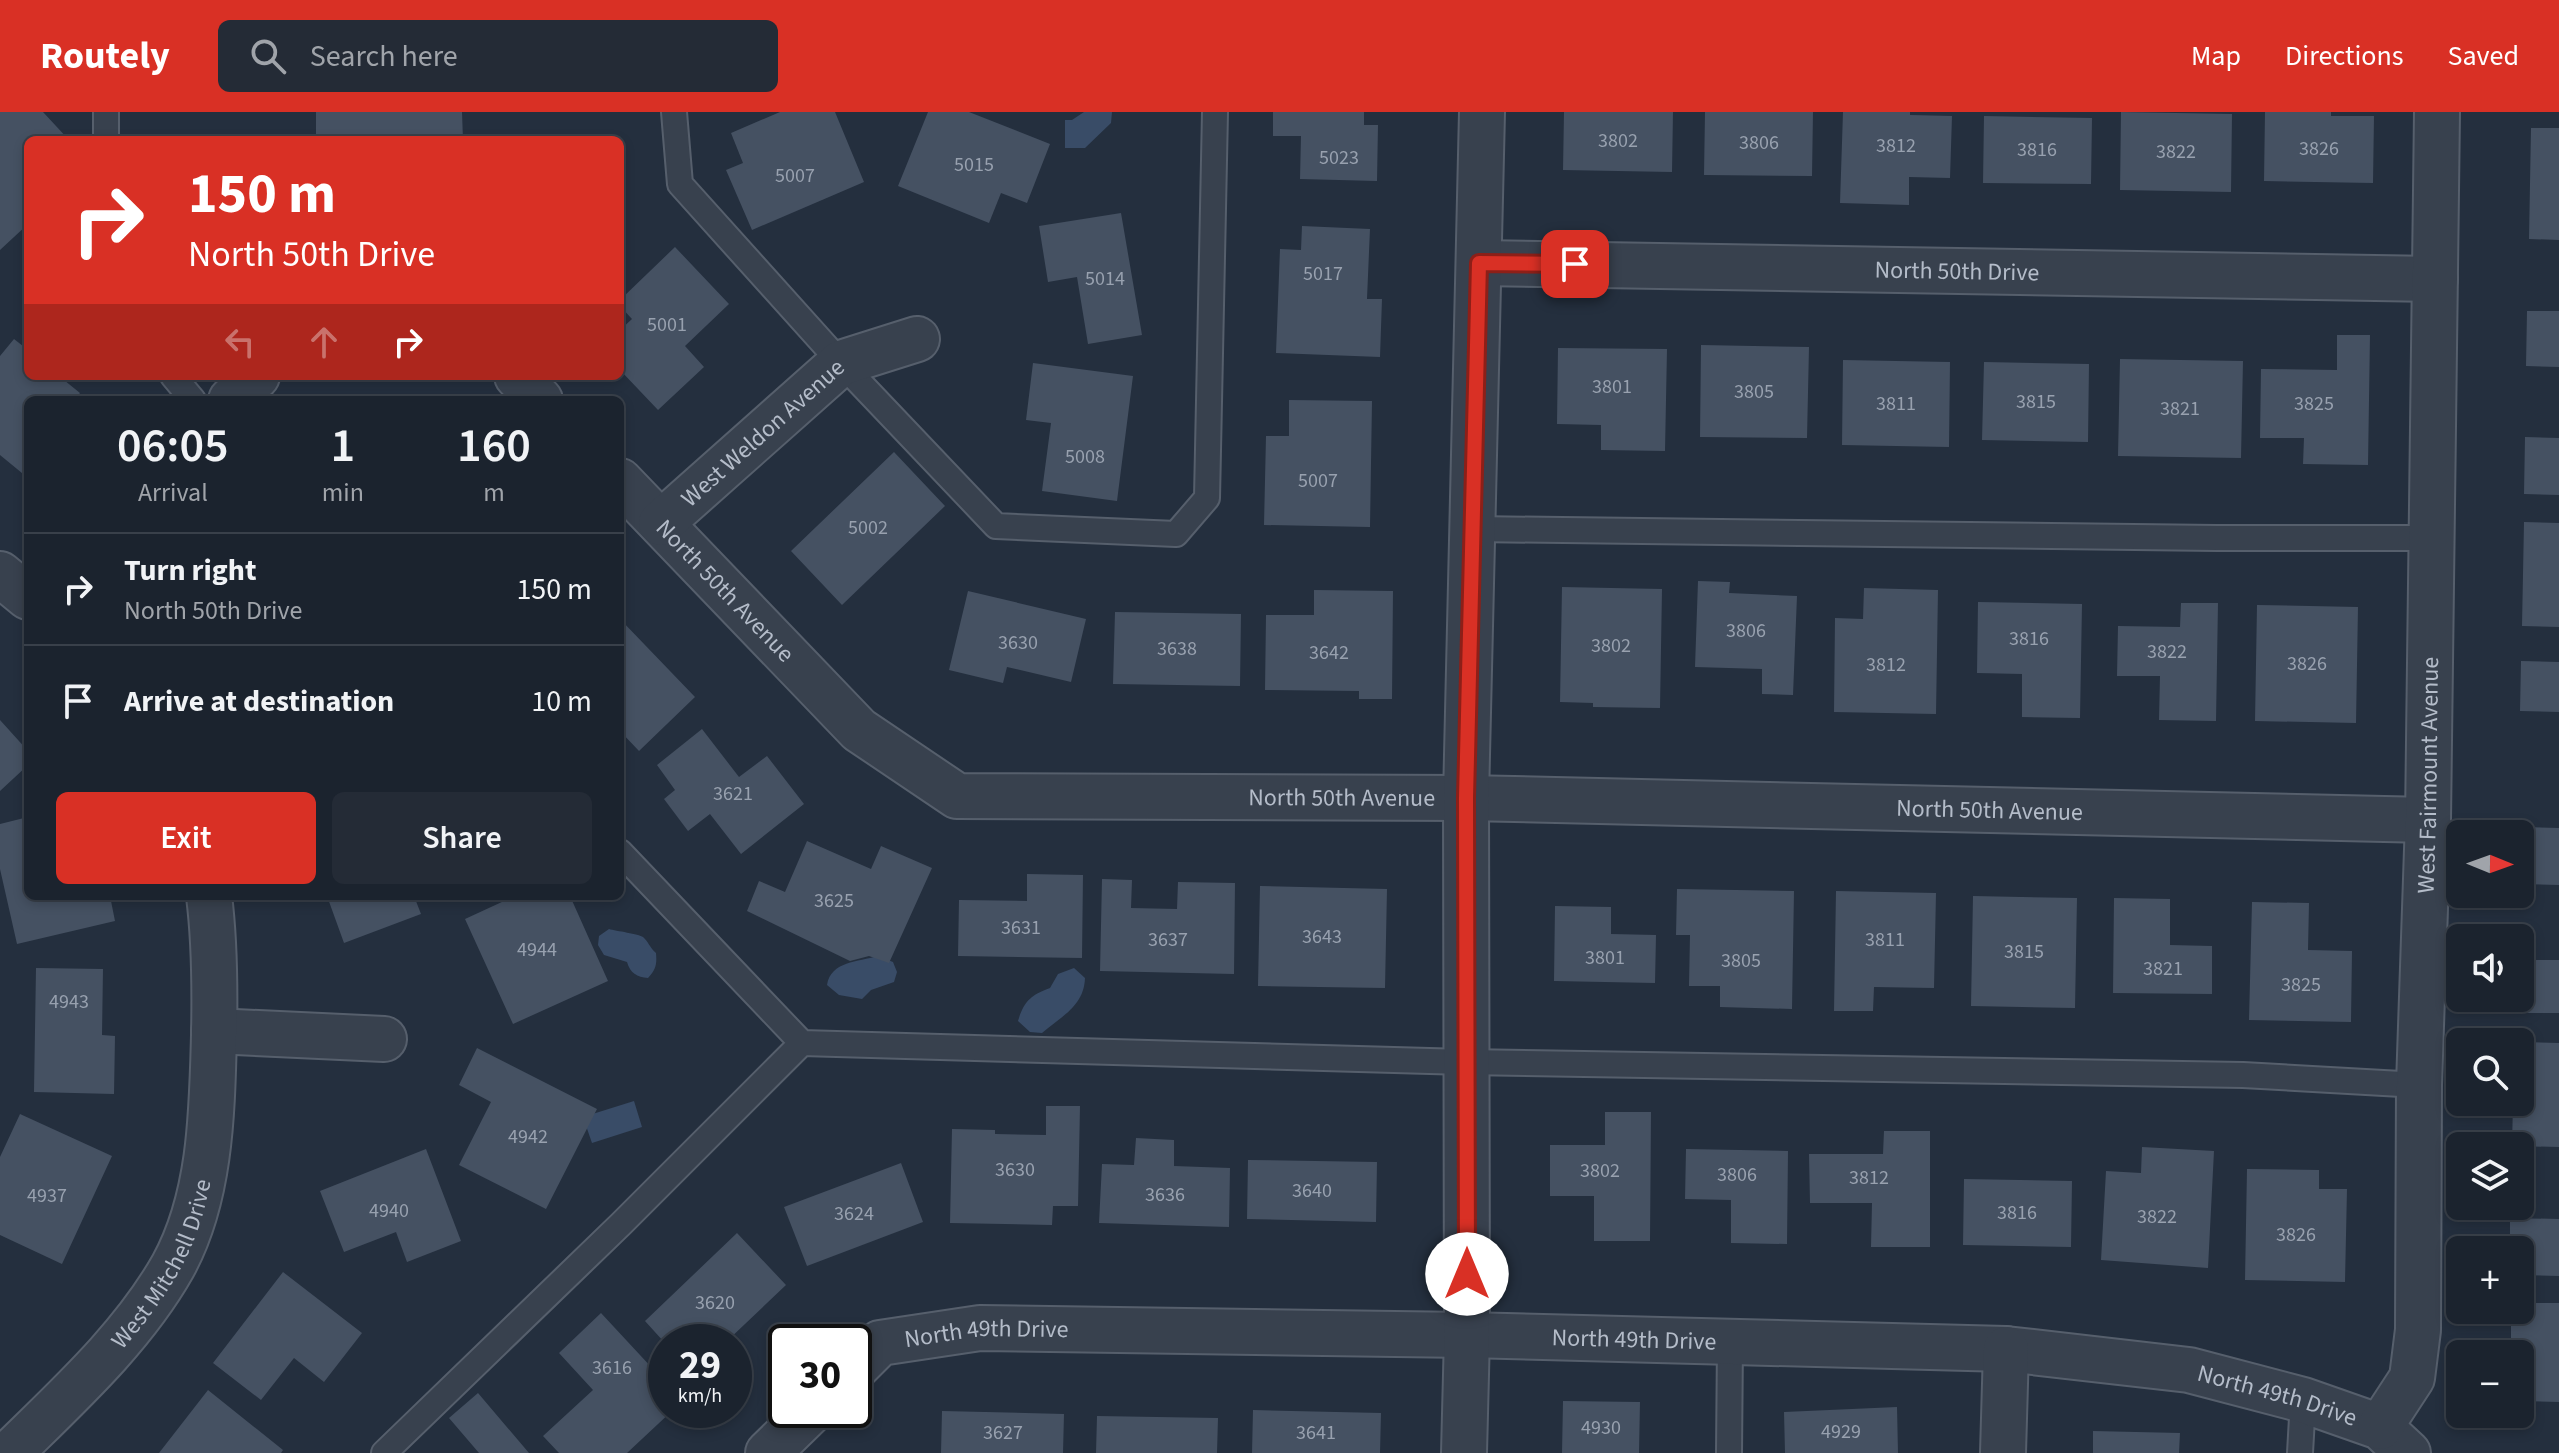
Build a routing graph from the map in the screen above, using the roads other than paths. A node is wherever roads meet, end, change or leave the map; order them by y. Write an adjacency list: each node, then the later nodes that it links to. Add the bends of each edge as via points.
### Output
1 (106, 112): 6 (lane)
2 (674, 112): 10 (lane, via 680,184)
3 (1215, 112): 10 (lane, via 1207,498 1176,534 996,526)
4 (1482, 112): 7 (street)
5 (2437, 112): 8 (street, West Fairmount Avenue)
6 (106, 136)
7 (1479, 263): 8 (street, North 50th Drive); 19 (street)
8 (2435, 279): 20 (street, West Fairmount Avenue)
9 (917, 339): 10 (street, West Weldon Avenue)
10 (841, 363): 18 (street, West Weldon Avenue)
11 (176, 380): 14 (lane)
12 (253, 380): 15 (street)
13 (521, 380): 16 (street)
14 (190, 396)
15 (235, 396)
16 (536, 396)
17 (624, 485): 18 (street, North 50th Avenue)
18 (661, 523): 23 (street, North 50th Avenue, via 859,730 957,796)
19 (1474, 529): 20 (lane); 23 (street)
20 (2433, 538): 24 (street, West Fairmount Avenue)
21 (0, 574): 22 (street)
22 (24, 594)
23 (1466, 798): 24 (street, North 50th Avenue); 30 (street)
24 (2428, 820): 31 (street, West Fairmount Avenue)
25 (624, 856): 29 (lane)
26 (209, 900): 27 (street, West Mitchell Drive)
27 (214, 1031): 28 (street); 39 (street, West Mitchell Drive, via 206,1163 174,1265 139,1316)
28 (384, 1039)
29 (802, 1043): 30 (lane); 40 (lane)
30 (1465, 1062): 31 (lane, via 2227,1075); 32 (street)
31 (2419, 1085): 38 (street, West Fairmount Avenue, via 2418,1330 2412,1378)
32 (1467, 1335): 33 (street, North 49th Drive); 35 (street, North 49th Drive, via 980,1328 880,1343); 42 (street)
33 (1730, 1342): 34 (street, North 49th Drive); 43 (lane)
34 (2006, 1349): 36 (street, North 49th Drive, via 2189,1370); 44 (street)
35 (872, 1351)
36 (2303, 1400): 38 (street, North 49th Drive); 45 (lane)
37 (794, 1428): 41 (street)
38 (2394, 1440)
39 (10, 1453)
40 (384, 1453)
41 (768, 1453)
42 (1464, 1453)
43 (1729, 1453)
44 (2003, 1453)
45 (2300, 1453)

